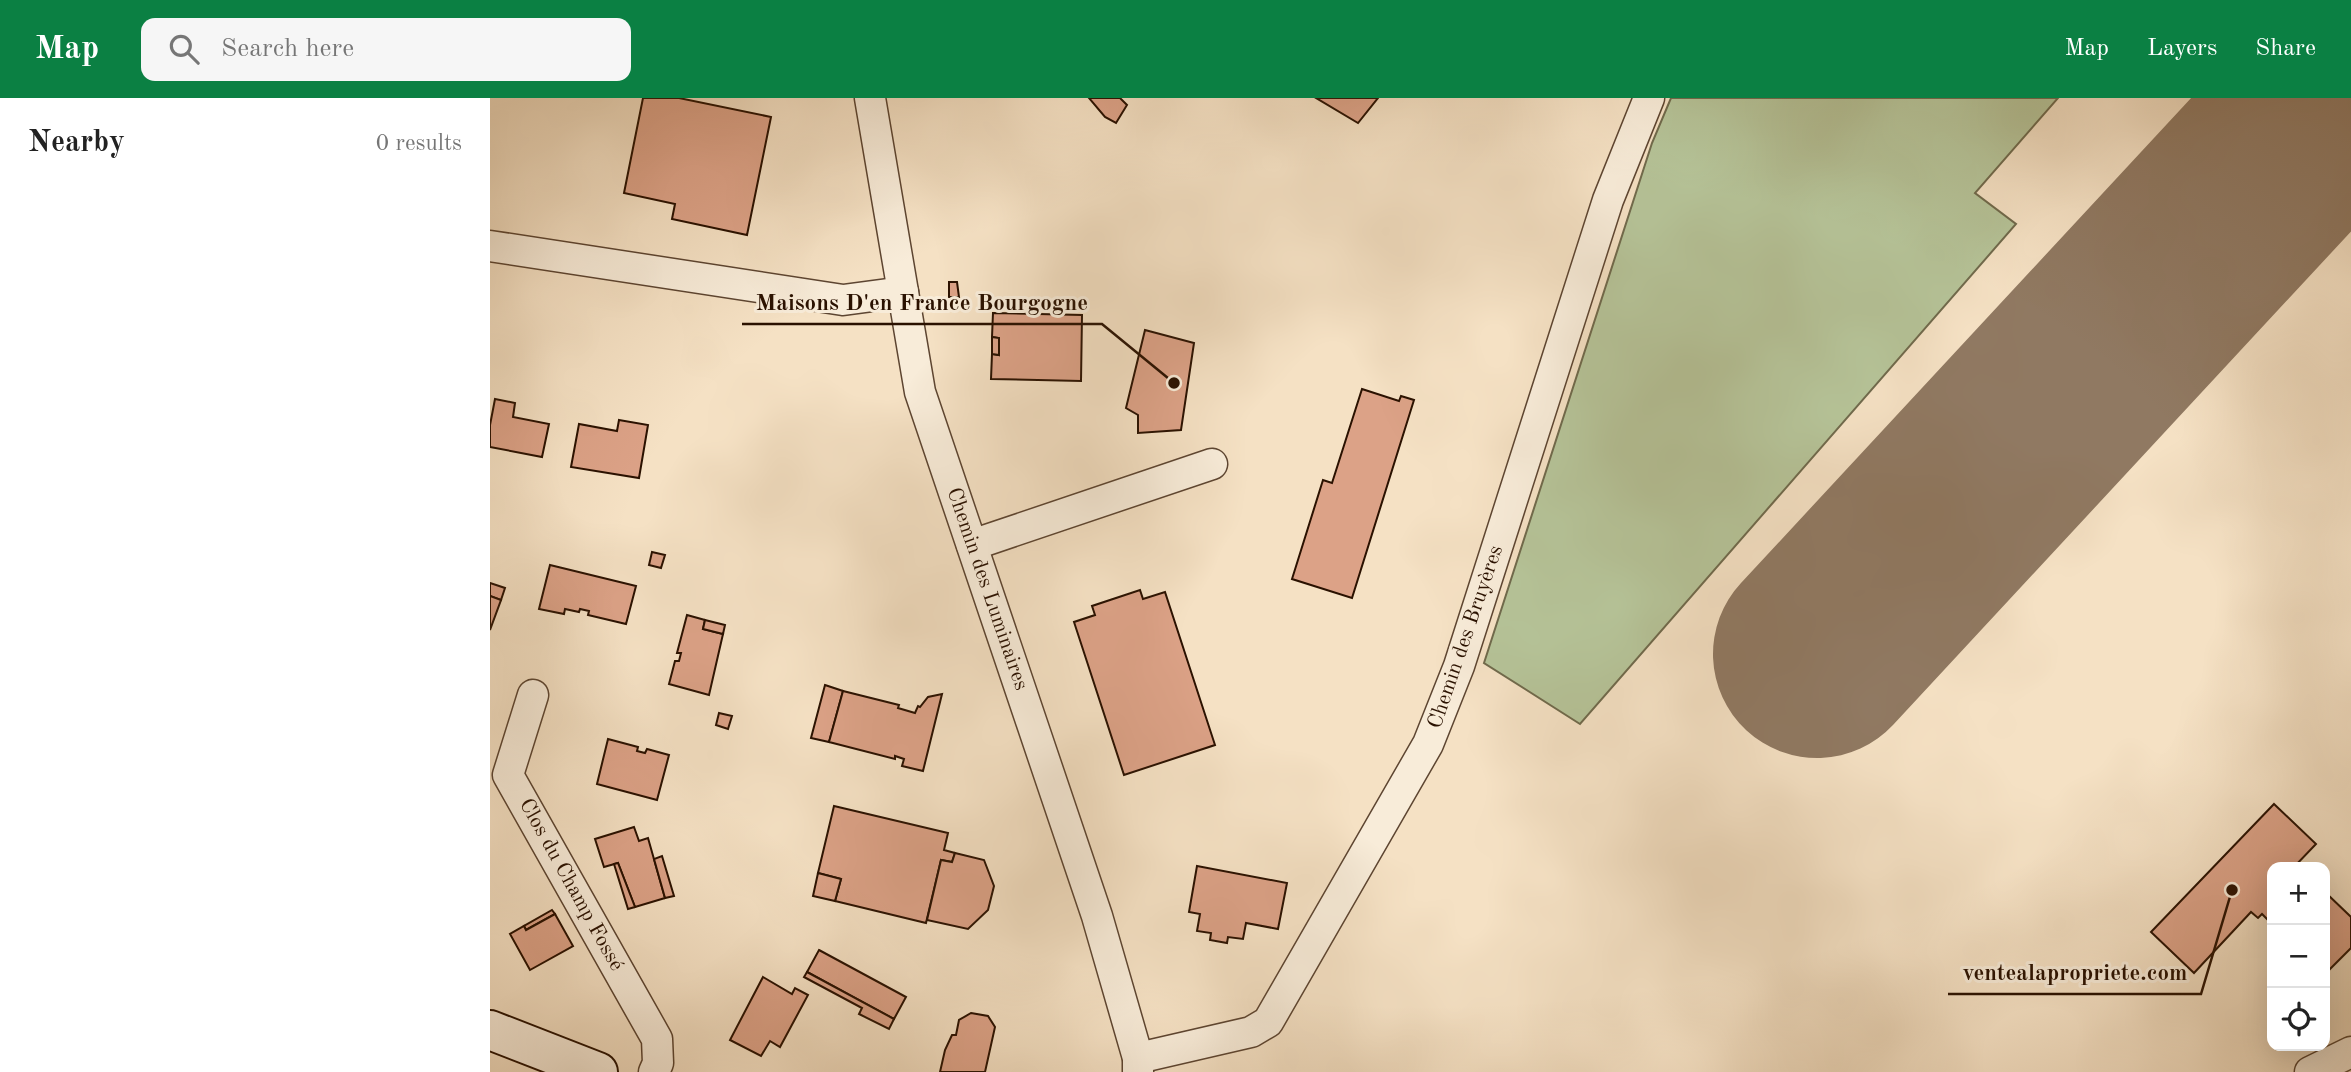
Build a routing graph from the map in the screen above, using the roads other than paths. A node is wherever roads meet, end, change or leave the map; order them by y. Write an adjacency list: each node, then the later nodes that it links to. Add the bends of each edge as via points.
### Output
1 (870, 98): 4 (street, Chemin des Luminaires)
2 (1649, 98): 10 (street, Chemin des Bruyères, via 1608,200 1463,653 1428,744 1268,1022 1251,1032)
3 (490, 246): 4 (street, via 843,300)
4 (903, 292): 6 (street, Chemin des Luminaires, via 920,393)
5 (1212, 464): 6 (street)
6 (972, 545): 10 (street, Chemin des Luminaires, via 1097,916)
7 (533, 695): 12 (street, Clos du Champ Fossé, via 508,775 657,1039)
8 (490, 1030): 11 (street)
9 (2351, 1052): 13 (street)
10 (1138, 1065)
11 (598, 1072)
12 (654, 1072)
13 (2310, 1072)

